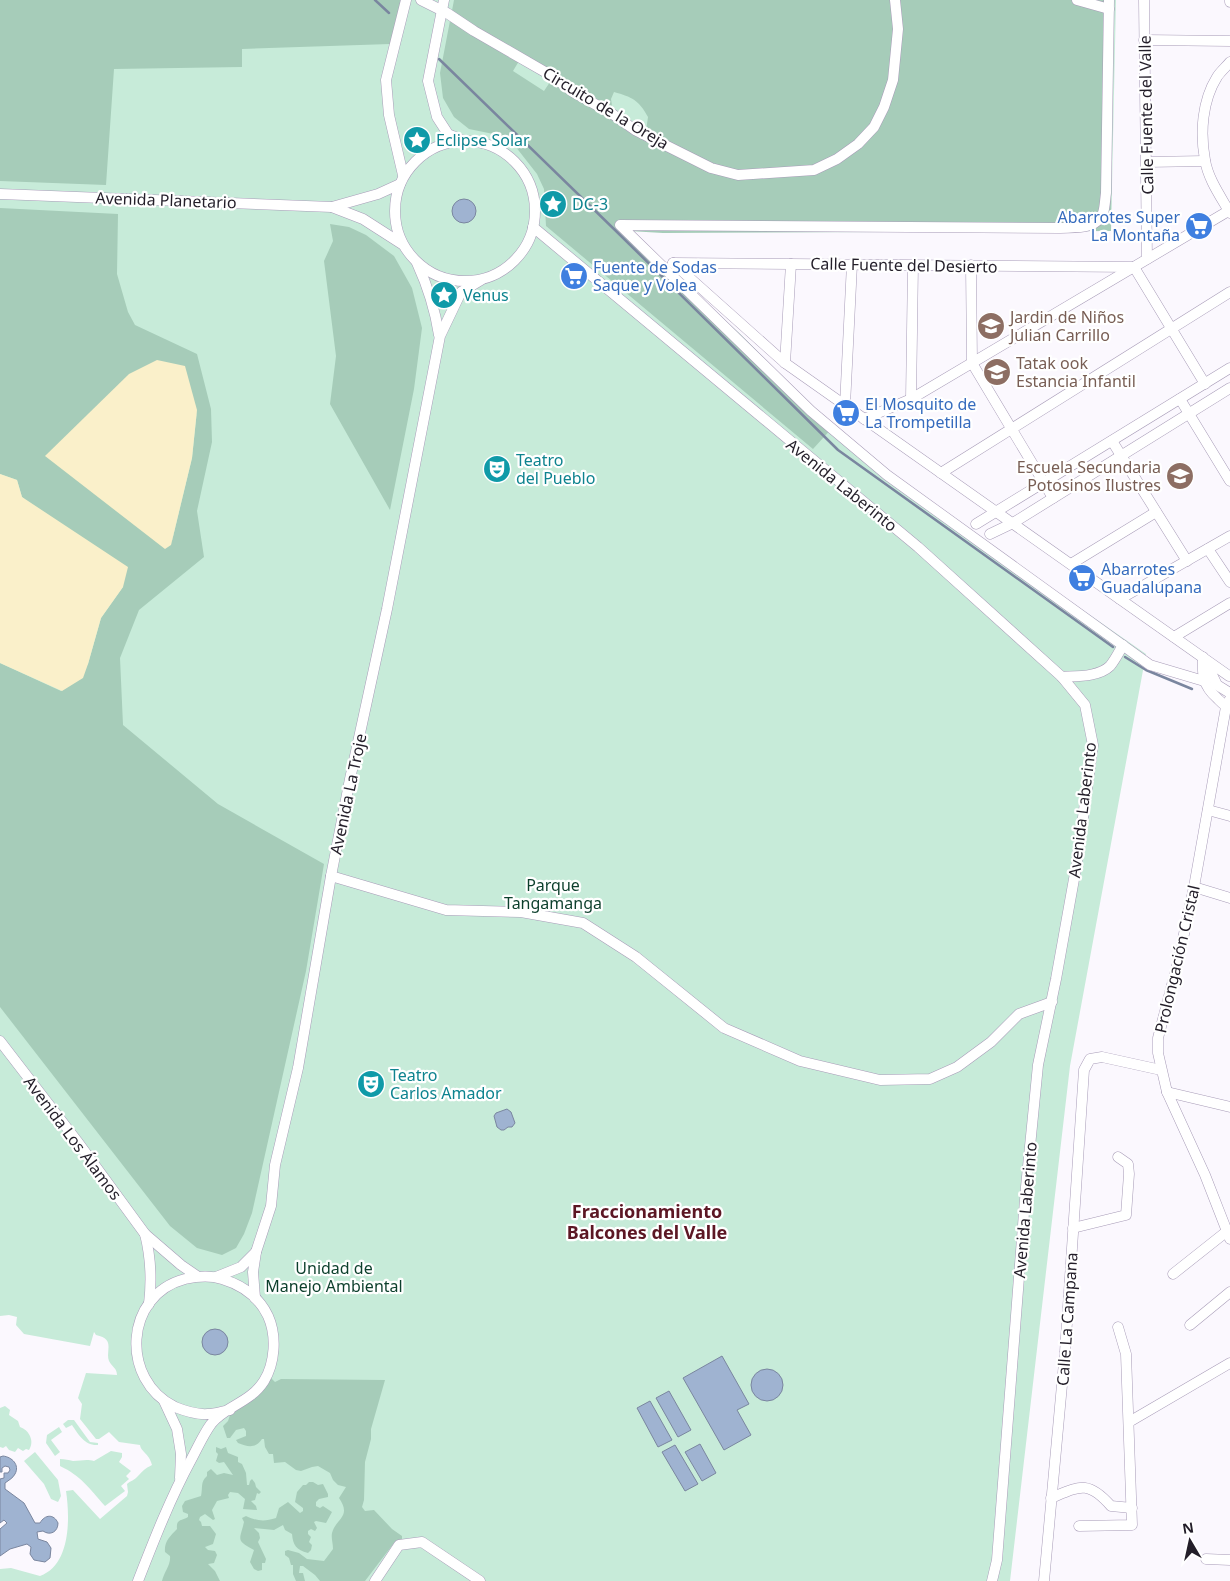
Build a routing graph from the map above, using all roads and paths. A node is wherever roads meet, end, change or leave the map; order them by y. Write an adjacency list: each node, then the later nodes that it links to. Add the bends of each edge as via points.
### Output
1 (406, 0): 14 (street, via 386,80 389,115)
2 (421, 0): 6 (street, Circuito de la Oreja)
3 (896, 0): 6 (street, Circuito de la Oreja, via 898,29 893,80 874,128 837,159 814,170 738,175 711,168 635,130 552,76 474,31)
4 (1076, 0): 7 (street)
5 (1144, 0): 8 (street, Calle Fuente del Valle)
6 (443, 5): 11 (street, via 428,81 437,117 448,134)
7 (1109, 5): 62 (street, via 1106,193 1103,214 1097,222 1086,227 620,225 811,412 848,444 887,476)
8 (1144, 40): 9 (street); 13 (street, Calle Fuente del Valle)
9 (1230, 41)
10 (1230, 62): 12 (street, via 1217,76 1205,103)
11 (462, 140): 14 (street, via 439,145 434,153 419,157); 18 (street, via 486,143 507,154 523,170 533,190 536,213)
12 (1205, 161): 13 (street); 17 (street, via 1213,183)
13 (1147, 162): 20 (street, Calle Fuente del Valle)
14 (402, 180): 16 (street, Avenida Planetario, via 378,194); 19 (street, via 395,197 394,221)
15 (0, 194): 16 (street, Avenida Planetario)
16 (332, 207): 19 (street, Avenida Planetario, via 363,220)
17 (1230, 212): 20 (street)
18 (533, 227): 27 (street, via 520,256 502,271); 65 (street, Avenida Laberinto, via 918,547)
19 (402, 244): 21 (street)
20 (1147, 259): 26 (street)
21 (416, 262): 27 (street, via 435,275 458,281); 30 (street, Avenida La Troje, via 435,310)
22 (791, 264): 23 (street, Calle Fuente del Desierto); 31 (street); 31 (street, Calle Fuente del Desierto, via 673,262)
23 (852, 264): 24 (street, Calle Fuente del Desierto); 38 (street)
24 (912, 265): 25 (street, Calle Fuente del Desierto); 36 (street)
25 (971, 265): 26 (street, Calle Fuente del Desierto); 32 (street)
26 (1134, 267): 29 (street); 32 (street)
27 (481, 280): 30 (street, Avenida La Troje, via 461,292)
28 (1230, 292): 29 (street)
29 (1171, 328): 34 (street); 41 (street)
30 (440, 336): 72 (street, Avenida La Troje)
31 (785, 363): 38 (street)
32 (972, 363): 36 (street); 41 (street)
33 (1230, 368): 34 (street)
34 (1205, 384): 37 (street)
35 (1230, 388): 39 (street)
36 (911, 399): 40 (street)
37 (1180, 399): 39 (street); 42 (street)
38 (845, 406): 40 (street)
39 (1189, 413): 43 (street); 44 (street)
40 (864, 419): 45 (street)
41 (1011, 429): 45 (street); 47 (street)
42 (1112, 441): 43 (street); 47 (street)
43 (1121, 455): 48 (street); 50 (street)
44 (1226, 466): 46 (street)
45 (942, 473): 49 (street)
46 (1230, 481)
47 (1044, 483): 48 (street); 49 (street)
48 (1053, 498): 51 (street)
49 (997, 512): 51 (street); 52 (street)
50 (1156, 512): 56 (street); 57 (street)
51 (1013, 523): 53 (street); 57 (street)
52 (976, 524)
53 (990, 534)
54 (1230, 536): 55 (street)
55 (1208, 549): 56 (street); 58 (street)
56 (1187, 561): 59 (street)
57 (1071, 564): 59 (street)
58 (1230, 582)
59 (1120, 598): 61 (street)
60 (1230, 603): 61 (street)
61 (1174, 636): 63 (street)
62 (1122, 645): 65 (street, via 1109,667 1102,672); 66 (street, via 1150,664)
63 (1203, 657): 64 (street); 66 (street); 67 (street)
64 (1230, 675): 67 (street)
65 (1062, 677): 75 (street, Avenida Laberinto, via 1085,705 1093,745 1076,868)
66 (1204, 682): 67 (street)
67 (1213, 688): 68 (street); 69 (street)
68 (1230, 693)
69 (1229, 705): 70 (street, Prolongación Cristal)
70 (1208, 810): 71 (street); 73 (street, Prolongación Cristal)
71 (1230, 816)
72 (331, 876): 75 (street, via 446,910 521,912 583,923 636,957 724,1028 800,1061 880,1080 930,1079 957,1068 1019,1014); 84 (street, Avenida La Troje, via 298,1068 275,1165 271,1206)
73 (1194, 888): 74 (street); 77 (street, Prolongación Cristal, via 1158,1038)
74 (1230, 898)
75 (1052, 1002): 108 (street, Avenida Laberinto, via 1038,1065 997,1560)
76 (0, 1041): 82 (street, Avenida Los Álamos)
77 (1161, 1070): 78 (street, Prolongación Cristal); 81 (street, Calle La Campana, via 1102,1057 1090,1059 1084,1070)
78 (1167, 1092): 79 (street); 83 (street, Prolongación Cristal)
79 (1230, 1107)
80 (1118, 1157): 81 (street, via 1128,1164 1126,1215)
81 (1073, 1228): 98 (street, Calle La Campana)
82 (145, 1234): 86 (street, Avenida Los Álamos); 90 (street, Avenida Los Álamos, via 152,1268)
83 (1228, 1235): 85 (street)
84 (256, 1252): 87 (street, Avenida La Troje, via 241,1268); 89 (street, Avenida La Troje, via 253,1272)
85 (1173, 1274)
86 (197, 1276): 87 (street); 90 (street, via 162,1290)
87 (216, 1277): 89 (street, via 237,1284)
88 (1230, 1292): 91 (street)
89 (255, 1298): 95 (street, via 268,1316 274,1338 272,1360 264,1381 249,1398)
90 (149, 1304): 94 (street, via 135,1339 137,1363 147,1384)
91 (1190, 1325)
92 (1118, 1327): 96 (street, via 1126,1354)
93 (1230, 1362): 96 (street)
94 (164, 1401): 95 (street, via 192,1412 207,1414); 97 (street, via 177,1429)
95 (230, 1410): 97 (street, via 213,1421)
96 (1129, 1422): 100 (street)
97 (180, 1479): 105 (street)
98 (1051, 1498): 99 (street, via 1077,1487 1089,1488); 109 (street, Calle La Campana)
99 (1111, 1506): 100 (street); 101 (street)
100 (1132, 1508): 101 (street, via 1132,1525)
101 (1108, 1525): 102 (street)
102 (1079, 1526)
103 (1206, 1559): 104 (street)
104 (1230, 1560)
105 (138, 1581)
106 (374, 1581): 107 (street, via 399,1545 422,1542)
107 (480, 1581)
108 (992, 1581)
109 (1044, 1581)

